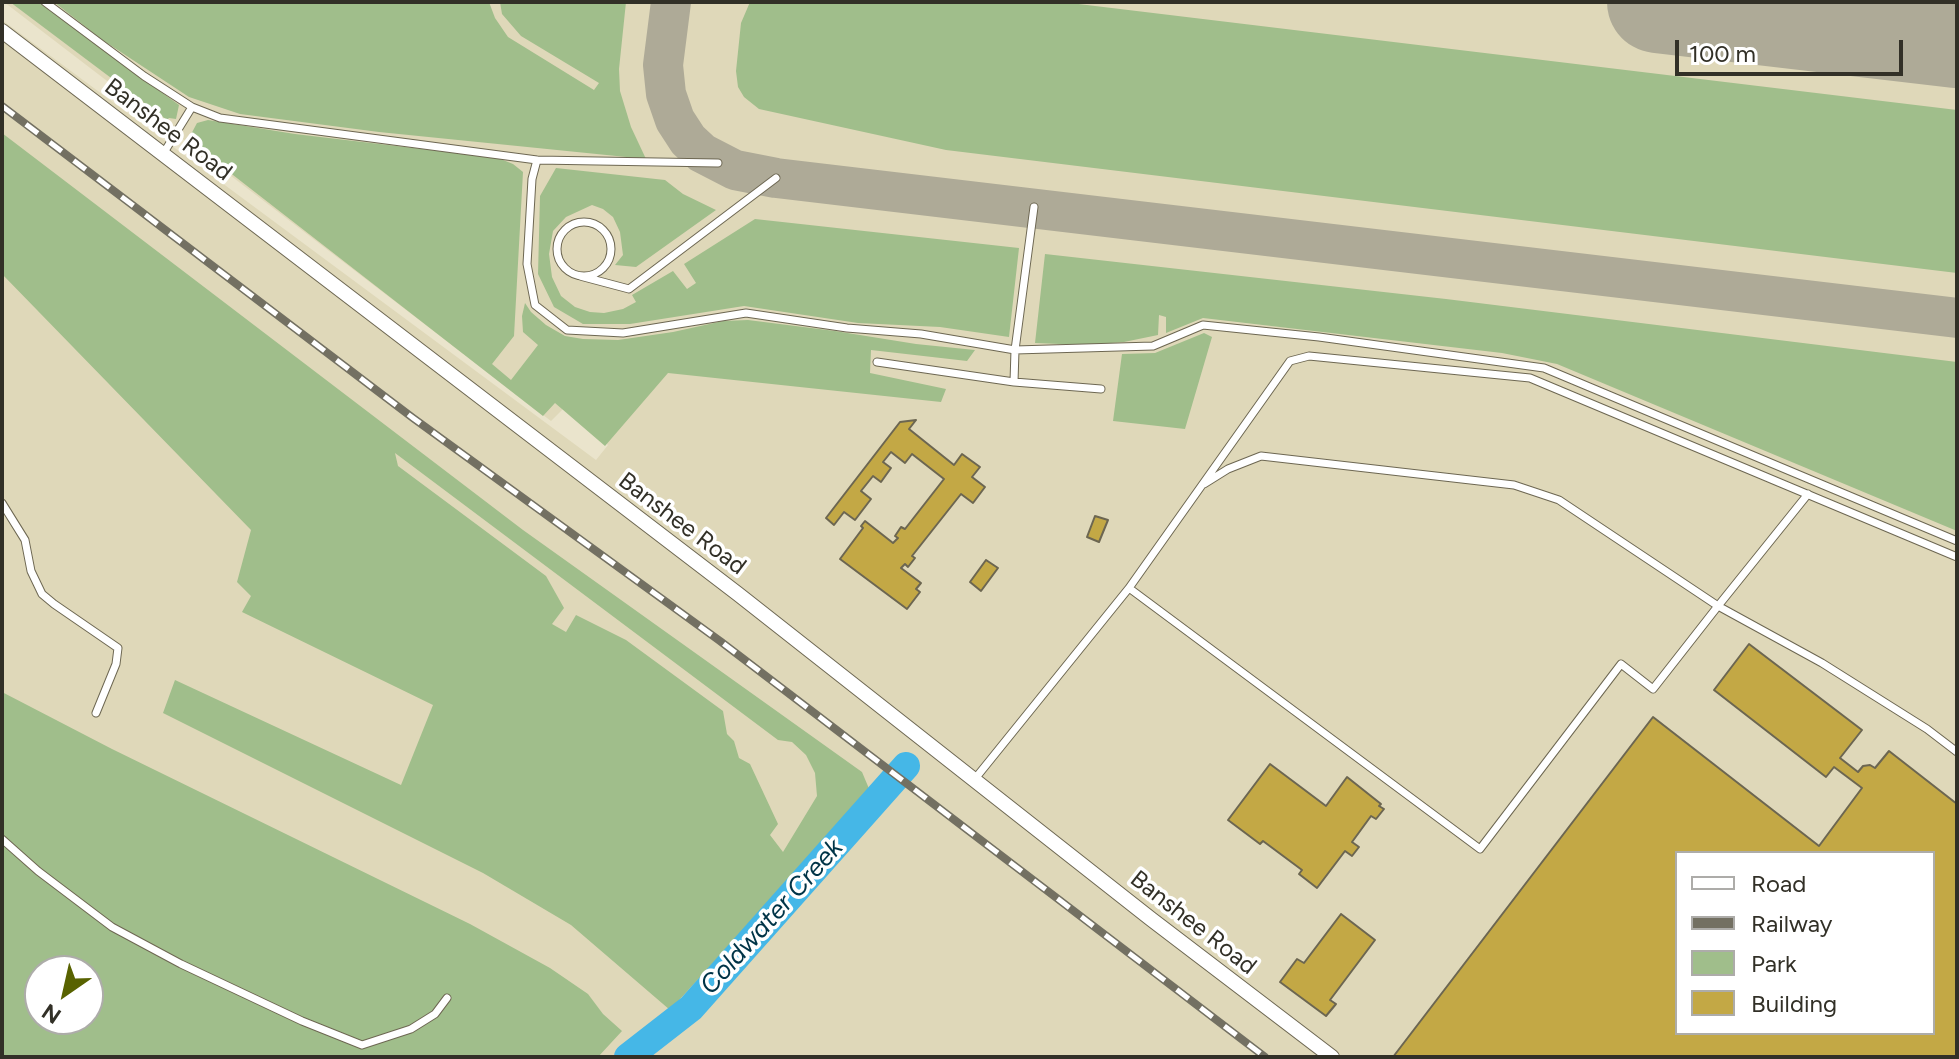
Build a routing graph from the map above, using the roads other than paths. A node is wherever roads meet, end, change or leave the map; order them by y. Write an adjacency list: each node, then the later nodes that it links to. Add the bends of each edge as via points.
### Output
1 (45, 2): 3 (lane)
2 (2, 31): 4 (street, Banshee Road)
3 (192, 107): 4 (lane); 5 (lane, via 220,118)
4 (163, 154): 23 (street, Banshee Road)
5 (537, 160): 6 (lane); 10 (lane, via 527,264 535,305 567,330 623,333 746,313)
6 (718, 163)
7 (776, 178): 9 (lane, via 629,289)
8 (1034, 207): 10 (lane)
9 (580, 276): 9 (lane, via 559,260 558,242 569,227 586,222 607,236 611,253 604,268)
10 (1015, 350): 12 (lane); 17 (lane, via 1153,346 1203,325 1544,368)
11 (877, 362): 12 (lane)
12 (1014, 382): 13 (lane)
13 (1101, 389)
14 (1199, 487): 15 (lane, via 1290,361 1309,356 1530,378); 19 (lane); 20 (lane, via 1261,456 1514,485 1559,500)
15 (1808, 494): 18 (lane); 20 (lane)
16 (2, 503): 21 (lane, via 25,540 42,594 118,648)
17 (1957, 541)
18 (1957, 557)
19 (1129, 588): 20 (lane, via 1480,849 1621,664 1653,689); 23 (lane)
20 (1718, 606): 22 (lane, via 1822,663)
21 (96, 713)
22 (1957, 752)
23 (974, 780): 26 (street, Banshee Road)
24 (2, 839): 25 (lane, via 112,927 181,964 362,1045 411,1029 435,1014)
25 (447, 998)
26 (1332, 1057)

